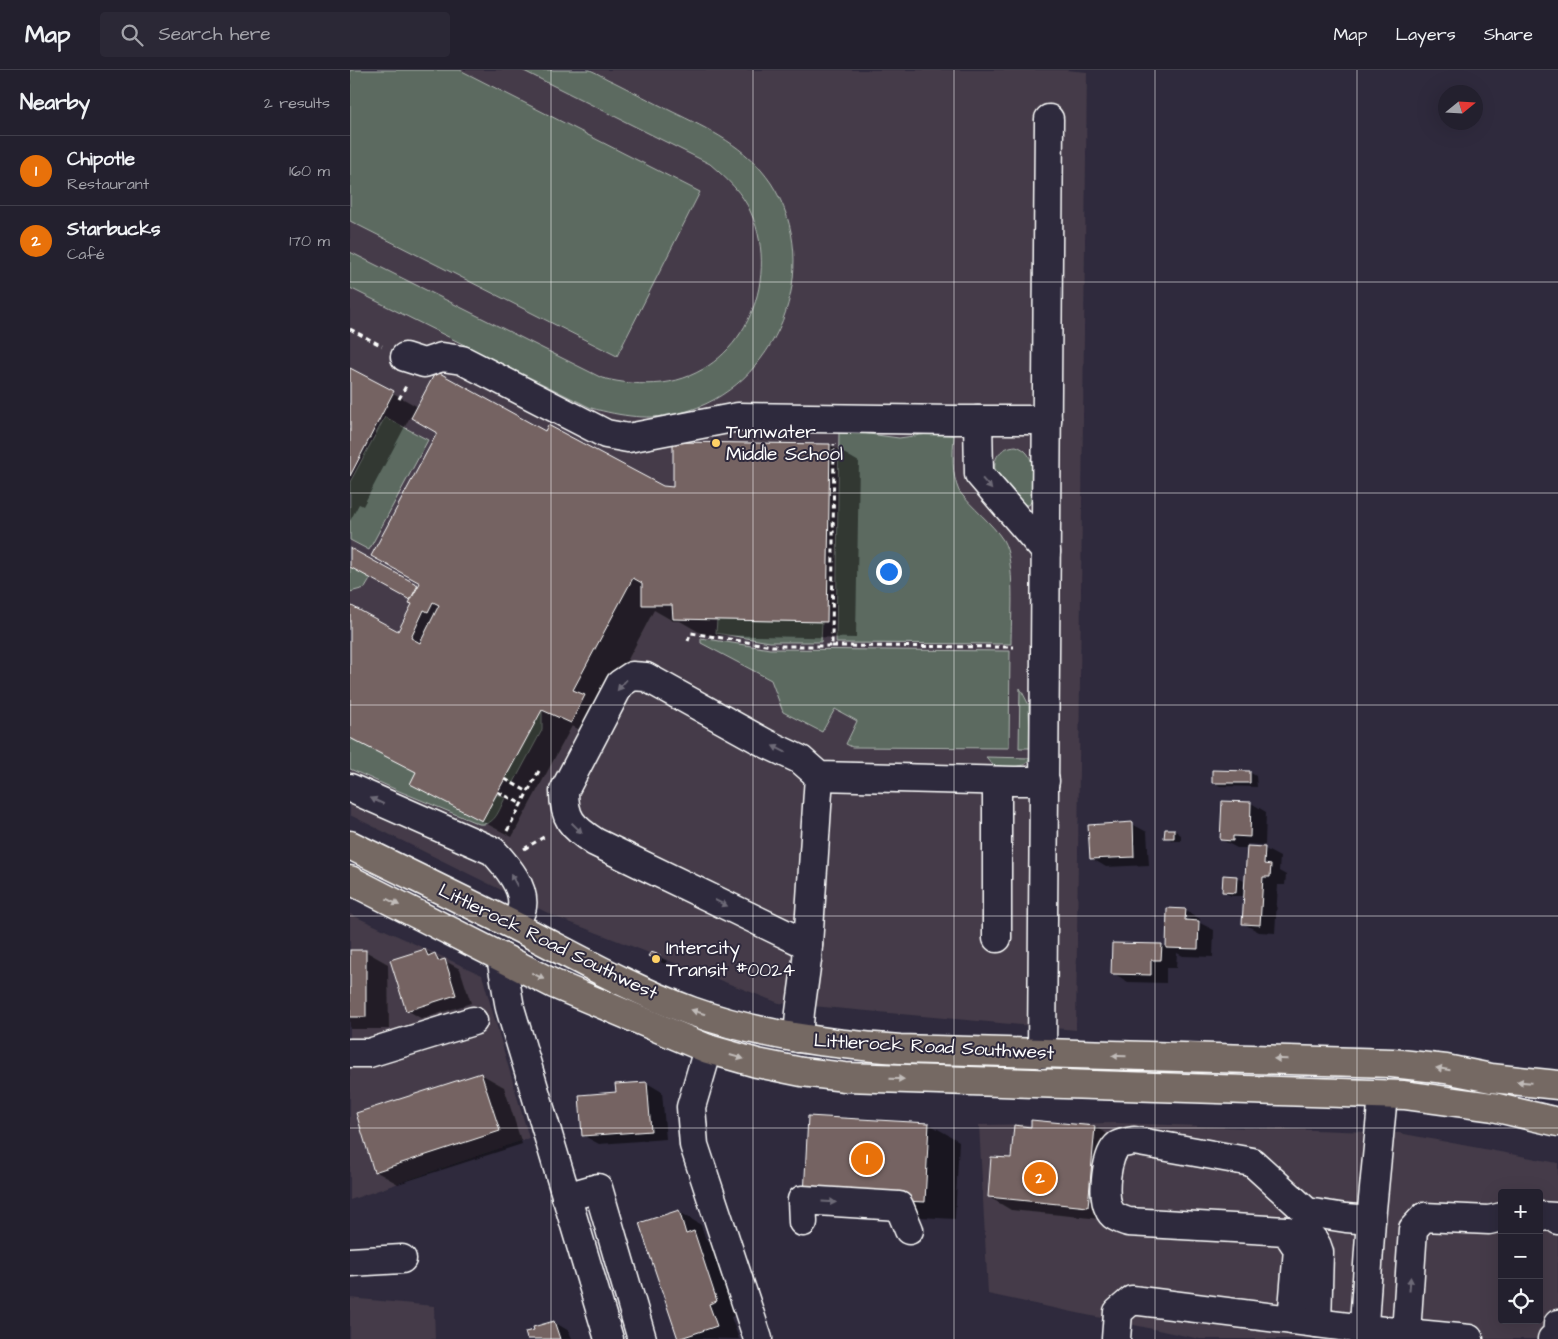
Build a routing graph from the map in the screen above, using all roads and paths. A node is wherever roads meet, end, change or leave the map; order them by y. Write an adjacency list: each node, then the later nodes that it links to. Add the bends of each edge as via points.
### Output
1 (1048, 119): 6 (street)
2 (350, 329): 3 (path)
3 (405, 357): 4 (street, via 424,363 442,357 462,360 606,434 628,438 738,417)
4 (835, 418): 5 (street); 9 (path)
5 (978, 420): 6 (street); 7 (street, one-way to 7, via 979,474)
6 (1047, 420): 7 (street)
7 (1046, 552): 15 (street)
8 (688, 641): 9 (path, via 691,633 772,646)
9 (832, 646): 10 (path)
10 (1014, 647)
11 (540, 770): 18 (path)
12 (819, 776): 14 (street); 27 (street); 27 (street, one-way to 27, via 800,760 646,677 632,676 620,684 564,791 567,818 578,831)
13 (505, 779): 18 (path)
14 (998, 781): 15 (street); 26 (street)
15 (1045, 781): 33 (street)
16 (350, 788): 25 (street, one-way to 16, via 522,909 521,894 504,863 493,851)
17 (498, 792): 19 (path)
18 (528, 792): 19 (path)
19 (522, 804): 20 (path)
20 (506, 834)
21 (547, 835): 23 (path)
22 (350, 845): 25 (main road, Littlerock Road Southwest)
23 (522, 851)
24 (350, 880): 28 (main road, Littlerock Road Southwest, one-way to 28)
25 (514, 925): 30 (main road, Littlerock Road Southwest, one-way to 25, via 691,1010 592,967)
26 (997, 938)
27 (808, 945): 30 (street)
28 (501, 957): 31 (main road, Littlerock Road Southwest, one-way to 31, via 566,989); 37 (street, via 510,1008)
29 (473, 1021): 32 (street, via 369,1053)
30 (798, 1038): 33 (main road, Littlerock Road Southwest, via 855,1046)
31 (708, 1049): 35 (main road, Littlerock Road Southwest, one-way to 35, via 757,1063 845,1077); 52 (street, via 691,1107 694,1145)
32 (350, 1053)
33 (1042, 1054): 34 (main road, Littlerock Road Southwest, one-way to 33, via 1392,1063)
34 (1558, 1085)
35 (1383, 1095): 36 (main road, Littlerock Road Southwest, via 1455,1101); 40 (street)
36 (1558, 1122)
37 (566, 1197): 50 (street); 51 (street, via 598,1188)
38 (1543, 1216): 41 (street)
39 (1498, 1218): 49 (street, one-way to 39, via 1413,1229 1424,1217)
40 (1371, 1220): 46 (street, via 1307,1212 1252,1162 1134,1141 1118,1145 1111,1155 1105,1195 1108,1209 1116,1217 1128,1222 1286,1231 1298,1249); 48 (street)
41 (1558, 1220)
42 (803, 1222): 43 (street, one-way to 43, via 802,1200 899,1206)
43 (910, 1230)
44 (402, 1259): 45 (street)
45 (350, 1262)
46 (1304, 1321): 48 (street); 53 (street, via 1132,1300 1118,1312)
47 (1558, 1324): 55 (street, via 1557,1336)
48 (1363, 1334): 49 (street)
49 (1420, 1336): 54 (street)
50 (609, 1339)
51 (642, 1339)
52 (758, 1339)
53 (1116, 1339)
54 (1468, 1339)
55 (1552, 1339)

